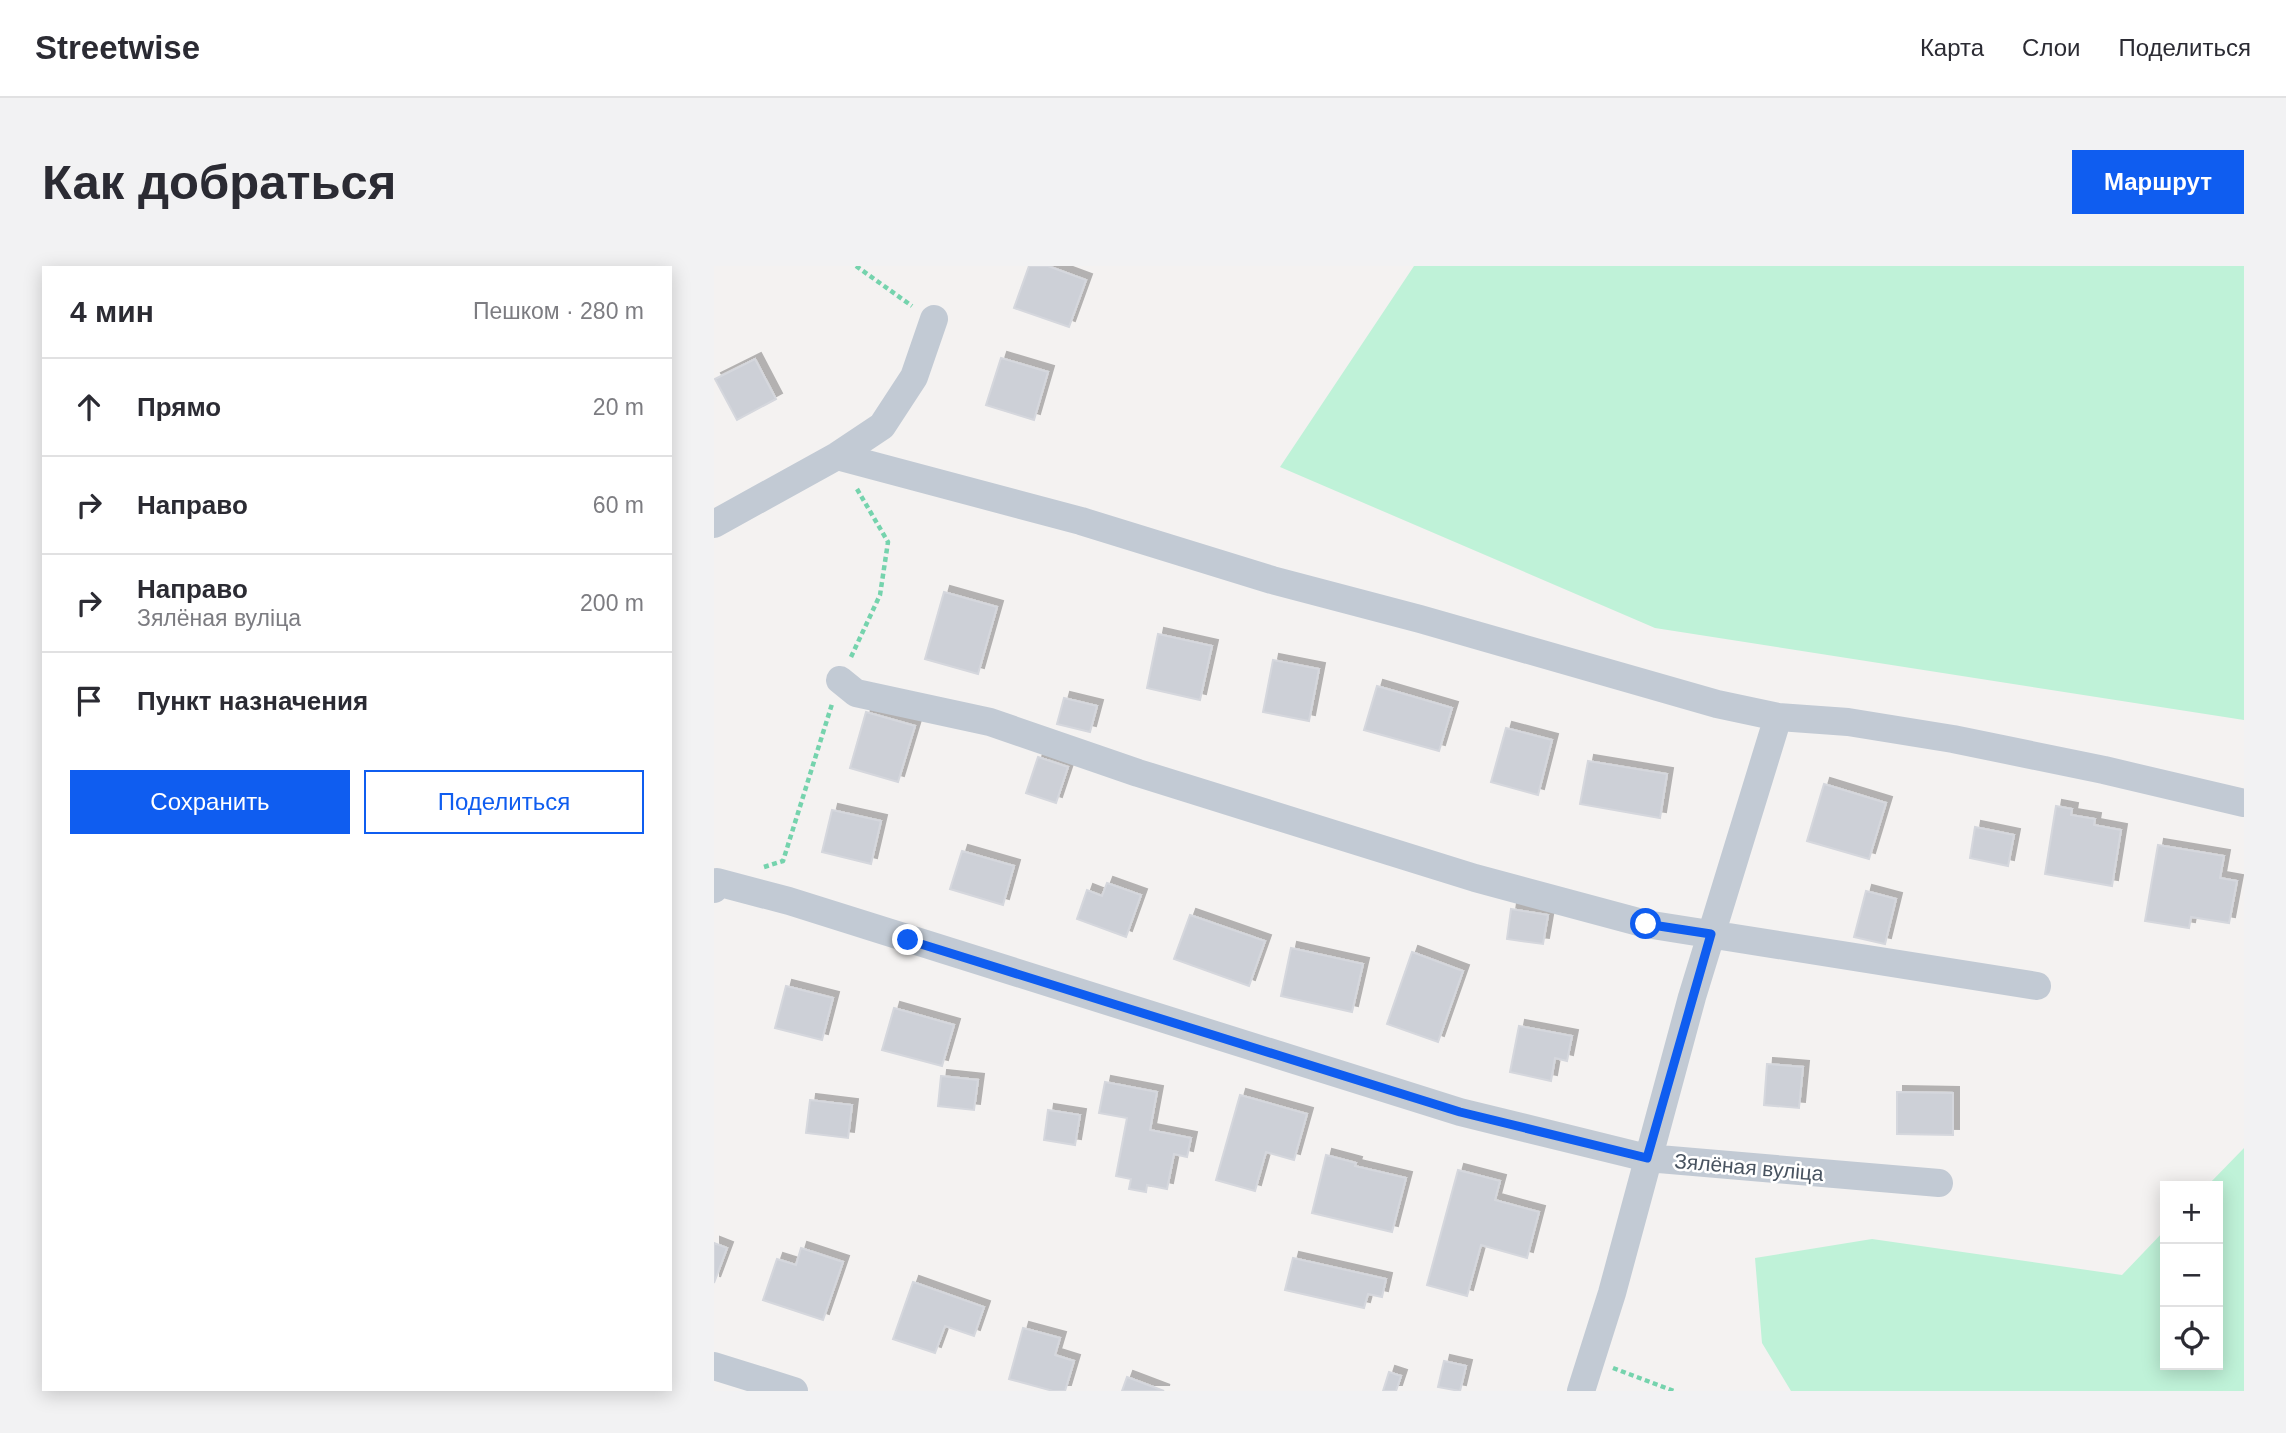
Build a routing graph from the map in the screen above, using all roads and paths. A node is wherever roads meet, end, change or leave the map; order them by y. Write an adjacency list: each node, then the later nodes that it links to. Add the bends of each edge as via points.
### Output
1 (856, 266): 2 (path)
2 (934, 319): 3 (street, via 914,377 882,426)
3 (837, 456): 4 (street); 6 (street, via 1081,521 1272,580 1717,704)
4 (714, 524)
5 (840, 680): 9 (street, via 856,693 990,722 1475,878 1646,924)
6 (1778, 717): 7 (street, via 1849,722 1953,739); 9 (street)
7 (2244, 803)
8 (715, 885): 11 (street, Зялёная вуліца, via 789,901 1460,1112)
9 (1711, 934): 10 (street); 11 (street)
10 (2037, 986)
11 (1647, 1158): 12 (street, Зялёная вуліца); 13 (street)
12 (1939, 1183)
13 (1590, 1360): 16 (street); 17 (path)
14 (714, 1366): 15 (street)
15 (794, 1391)
16 (1581, 1391)
17 (1674, 1391)

